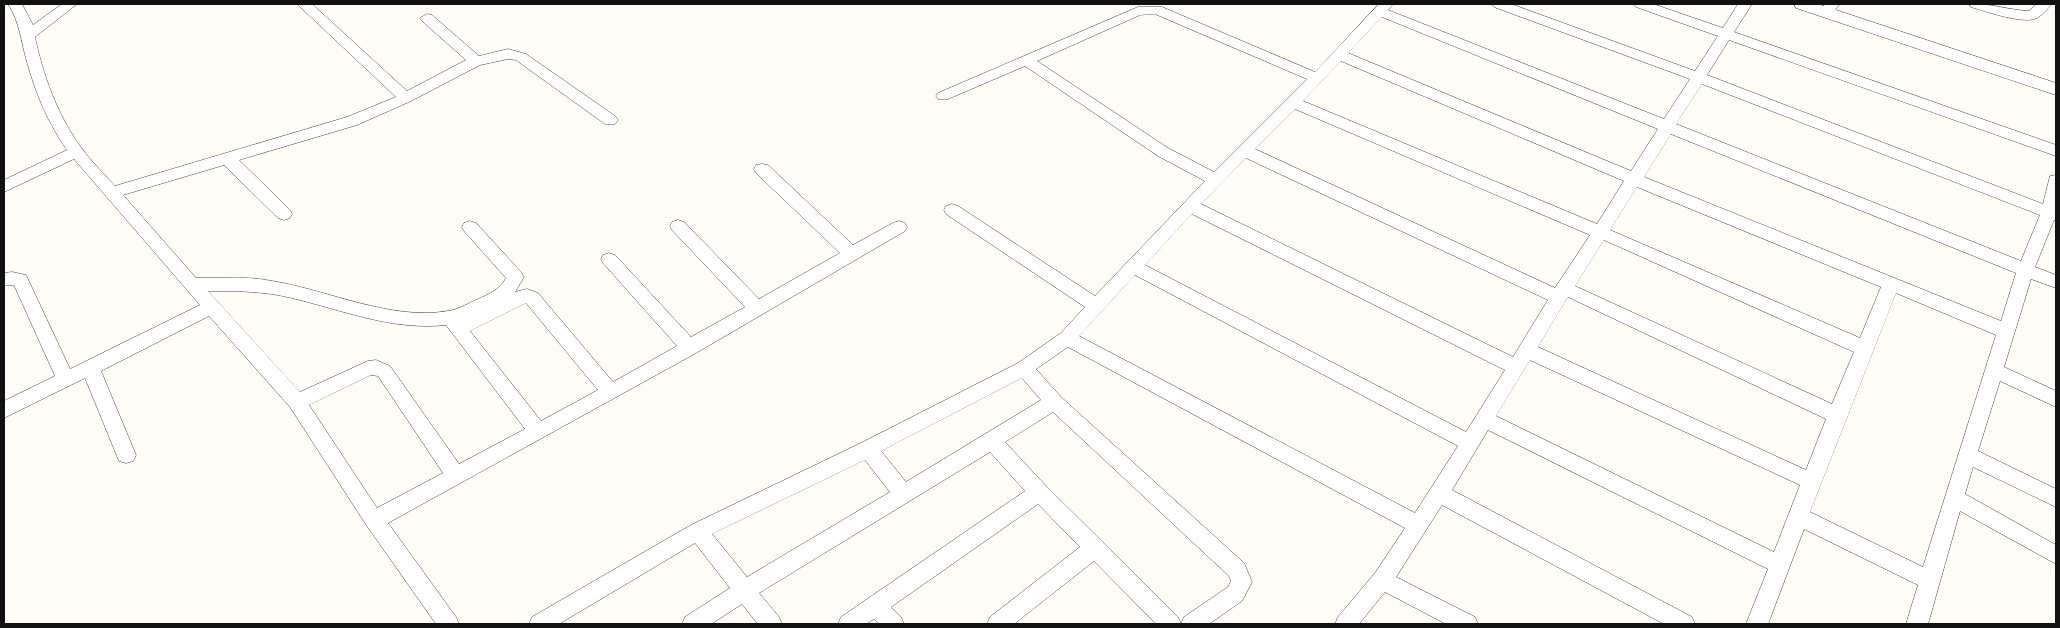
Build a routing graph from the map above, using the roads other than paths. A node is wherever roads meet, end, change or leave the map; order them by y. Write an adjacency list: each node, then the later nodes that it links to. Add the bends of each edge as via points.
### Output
1 (15, 4): 13 (street, via 27,22)
2 (70, 4): 13 (street)
3 (304, 4): 22 (street)
4 (1499, 4): 18 (street)
5 (1641, 4): 14 (street)
6 (1745, 4): 14 (street)
7 (1802, 4): 11 (street)
8 (1976, 4): 9 (street, via 2021,16 2032,15)
9 (2044, 4)
10 (1382, 7): 15 (street); 25 (street)
11 (1829, 8): 20 (street)
12 (428, 18): 17 (street)
13 (30, 34): 28 (street, via 34,63 52,113)
14 (1726, 34): 18 (street); 27 (street)
15 (1339, 55): 19 (street); 31 (street)
16 (1026, 60): 19 (street, via 1149,9); 21 (street); 32 (street, via 1163,152)
17 (476, 61): 22 (street); 24 (street, via 508,54 521,57)
18 (1698, 77): 25 (street); 38 (street)
19 (1317, 78): 23 (street)
20 (2056, 89)
21 (943, 96)
22 (406, 98): 29 (street, via 352,121)
23 (1293, 102): 26 (street); 43 (street)
24 (610, 120)
25 (1668, 125): 31 (street); 47 (street)
26 (1245, 151): 32 (street); 52 (street)
27 (2056, 151)
28 (76, 152): 34 (street); 35 (street)
29 (227, 158): 35 (street); 39 (street)
30 (762, 169): 44 (street)
31 (1634, 179): 43 (street); 50 (street)
32 (1216, 180): 36 (street)
33 (2056, 180): 38 (street)
34 (4, 186)
35 (112, 192): 51 (street)
36 (1190, 206): 46 (street); 63 (street)
37 (952, 210): 53 (street)
38 (2053, 213): 47 (street)
39 (284, 214)
40 (678, 226): 55 (street)
41 (470, 227): 56 (street, via 514,277 513,284)
42 (899, 228): 44 (street)
43 (1600, 232): 52 (street); 60 (street)
44 (852, 254): 55 (street)
45 (609, 259): 59 (street)
46 (1134, 267): 53 (street); 76 (street)
47 (2026, 269): 49 (street); 57 (street)
48 (4, 278): 66 (street, via 20,280)
49 (2056, 282)
50 (1891, 284): 57 (street); 60 (street)
51 (192, 285): 54 (street); 56 (street, via 272,287 400,318)
52 (1562, 292): 61 (street); 72 (street)
53 (1097, 306): 58 (street)
54 (212, 307): 62 (street); 69 (street)
55 (758, 308): 59 (street)
56 (454, 323): 67 (street, via 518,298 532,298); 74 (street)
57 (2006, 331): 65 (street)
58 (1066, 338): 64 (street); 89 (street)
59 (690, 348): 67 (street)
60 (1864, 348): 72 (street)
61 (1526, 350): 63 (street); 81 (street)
62 (90, 367): 66 (street); 78 (street)
63 (1516, 367): 73 (street)
64 (1024, 368): 70 (street); 77 (street)
65 (1994, 370): 68 (street); 79 (street)
66 (66, 379): 71 (street)
67 (611, 392): 74 (street)
68 (2056, 399)
69 (297, 402): 80 (street, via 376,366 384,370); 88 (street)
70 (1054, 402): 75 (street); 106 (street, via 1237,570 1242,582 1236,594)
71 (4, 410)
72 (1837, 414): 81 (street)
73 (1484, 419): 76 (street); 93 (street)
74 (538, 431): 80 (street)
75 (993, 442): 82 (street); 83 (street)
76 (1470, 443): 84 (street)
77 (868, 449): 83 (street); 90 (street)
78 (126, 455)
79 (1968, 455): 85 (street); 86 (street)
80 (456, 476): 88 (street)
81 (1812, 481): 87 (street)
82 (1039, 492): 91 (street); 97 (street)
83 (903, 493): 96 (street)
84 (1439, 493): 89 (street); 109 (street)
85 (1954, 498): 92 (street); 95 (street)
86 (2056, 498)
87 (1798, 516): 93 (street); 95 (street)
88 (374, 520): 98 (street)
89 (1417, 524): 94 (street)
90 (698, 531): 96 (street); 99 (street)
91 (1095, 548): 104 (street); 105 (street)
92 (2056, 555)
93 (1780, 565): 110 (street)
94 (1382, 580): 107 (street); 108 (street)
95 (1930, 581): 111 (street)
96 (743, 590): 100 (street); 101 (street)
97 (876, 606): 102 (street); 103 (street)
98 (448, 624)
99 (540, 624)
100 (693, 624)
101 (772, 624)
102 (849, 624)
103 (893, 624)
104 (998, 624)
105 (1170, 624)
106 (1192, 624)
107 (1346, 624)
108 (1467, 624)
109 (1684, 624)
110 (1757, 624)
111 (1918, 624)

